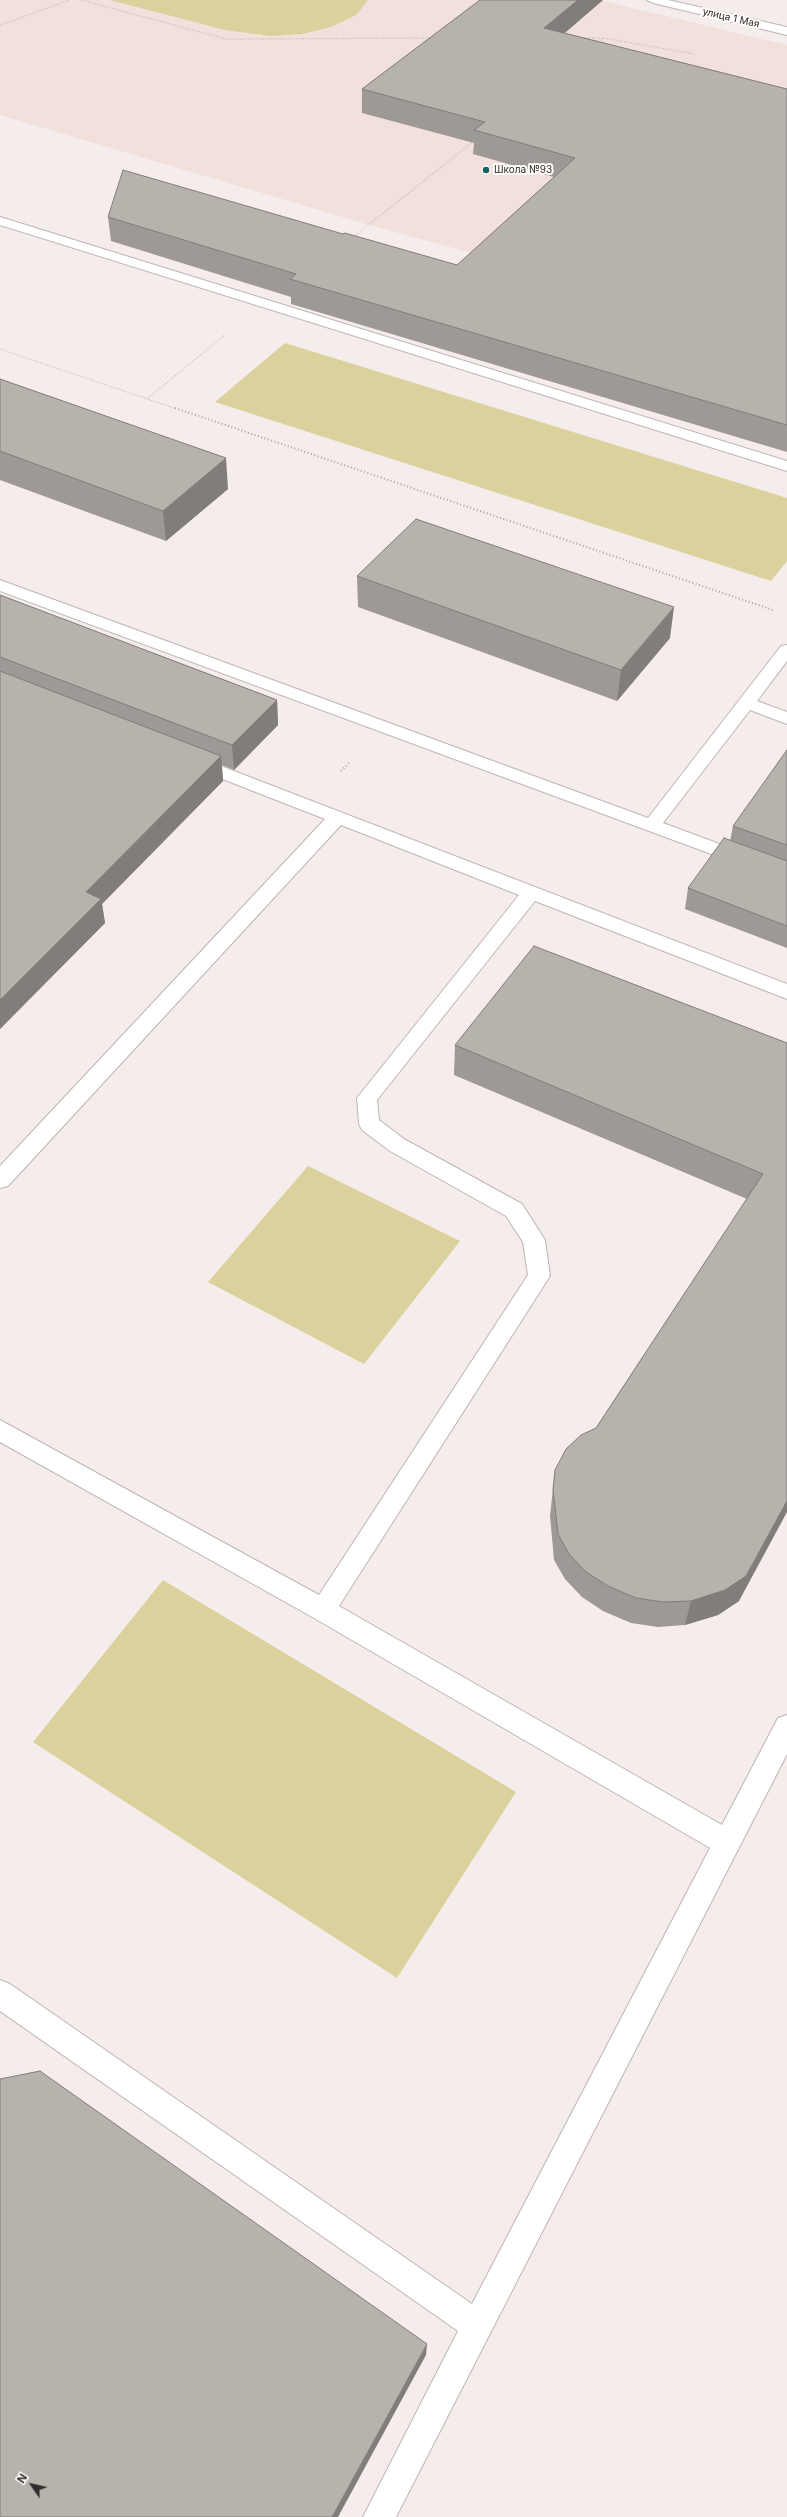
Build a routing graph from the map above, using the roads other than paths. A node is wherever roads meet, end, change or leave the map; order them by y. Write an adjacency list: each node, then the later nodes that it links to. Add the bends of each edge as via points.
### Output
1 (652, 0): 2 (street, улица 1 Мая)
2 (787, 32)
3 (0, 221): 4 (street)
4 (787, 466)
5 (0, 585): 11 (street)
6 (787, 650): 7 (street)
7 (746, 703): 8 (street); 11 (street)
8 (787, 718)
9 (176, 754): 10 (street)
10 (338, 817): 13 (street); 15 (street)
11 (652, 826): 12 (street)
12 (787, 876)
13 (531, 893): 14 (street); 17 (street, via 367,1098 369,1124 396,1145 514,1210 534,1240 539,1276)
14 (787, 992)
15 (0, 1180)
16 (0, 1430): 17 (street)
17 (323, 1610): 19 (street)
18 (787, 1727): 19 (street)
19 (727, 1843): 21 (street)
20 (0, 1994): 21 (street)
21 (477, 2326): 22 (street)
22 (379, 2517)

